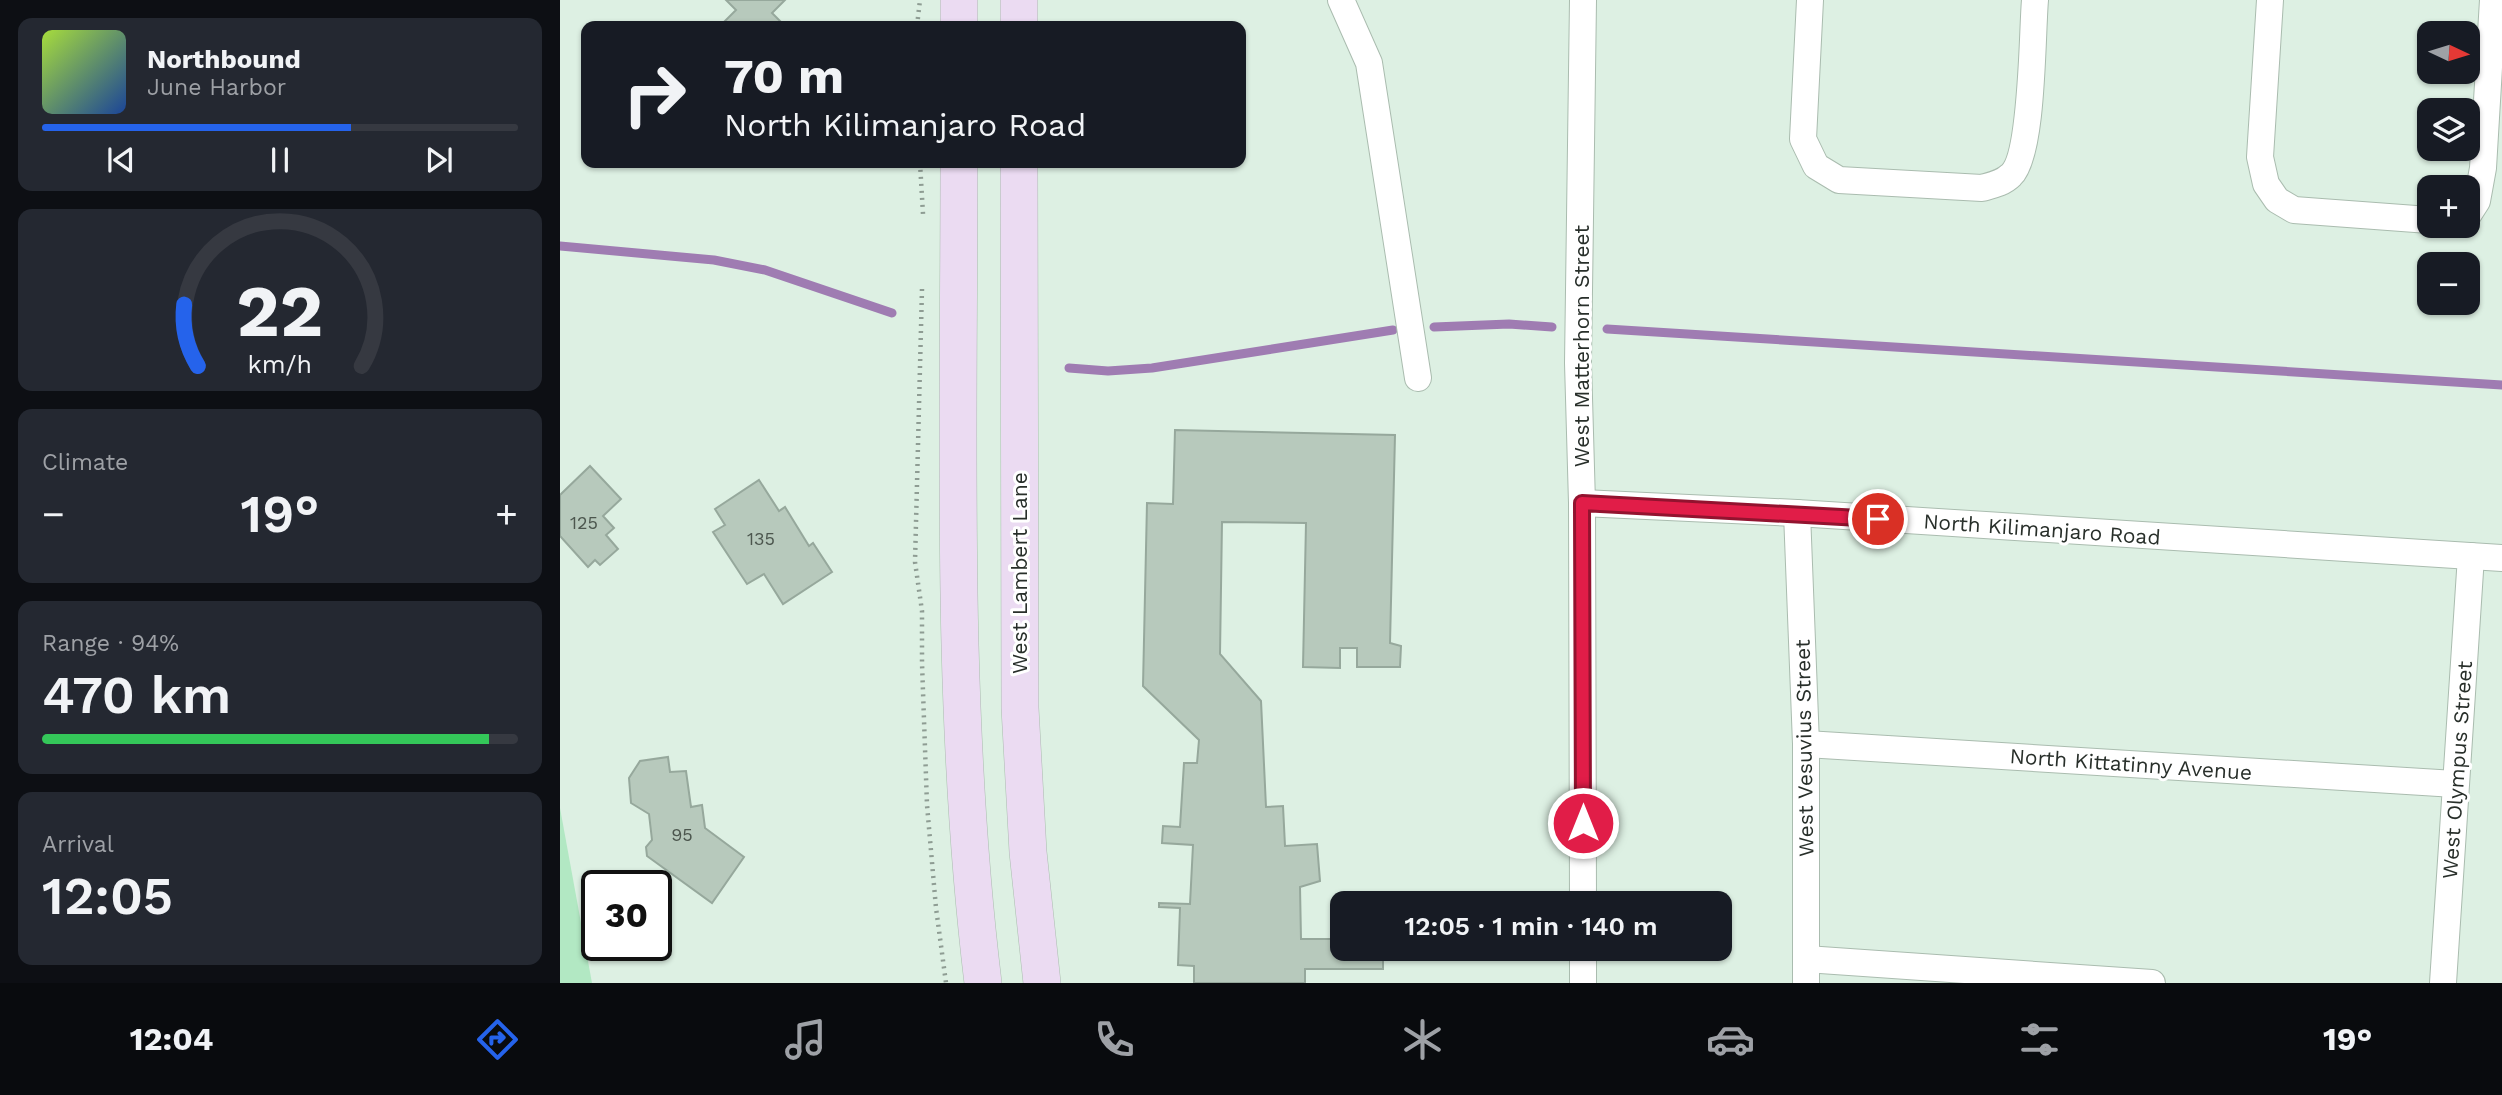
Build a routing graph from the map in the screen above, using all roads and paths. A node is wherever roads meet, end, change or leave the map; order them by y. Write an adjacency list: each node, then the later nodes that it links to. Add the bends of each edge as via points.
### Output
1 (920, 0): 10 (path)
2 (959, 0): 11 (main road)
3 (1019, 0): 12 (main road)
4 (1341, 0): 17 (street, via 1369,63)
5 (1583, 0): 18 (street, West Matterhorn Street, via 1578,363)
6 (1810, 0): 7 (street, via 1804,139 1816,166 1839,180 1982,188 2013,174 2026,140)
7 (2035, 0)
8 (2270, 0): 16 (street, via 2259,157 2266,184 2277,200 2294,210)
9 (2493, 0): 15 (street)
10 (918, 21)
11 (959, 21)
12 (1019, 21)
13 (959, 168): 27 (main road, via 962,722)
14 (1019, 168): 28 (main road, West Lambert Lane, via 1020,708 1027,841)
15 (2480, 184)
16 (2417, 219)
17 (1418, 378)
18 (1582, 503): 19 (street, North Kilimanjaro Road); 24 (street, West Matterhorn Street)
19 (1797, 513): 20 (street, North Kilimanjaro Road); 22 (street, West Vesuvius Street)
20 (2471, 556): 21 (street, North Kilimanjaro Road); 23 (street, West Olympus Street)
21 (2502, 558)
22 (1806, 744): 23 (street, North Kittatinny Avenue); 26 (street, West Vesuvius Street)
23 (2455, 784): 31 (street, West Olympus Street)
24 (1583, 891)
25 (1583, 961): 29 (street)
26 (1806, 971): 30 (street)
27 (983, 983)
28 (1042, 983)
29 (1583, 983)
30 (2152, 983)
31 (2443, 983)

